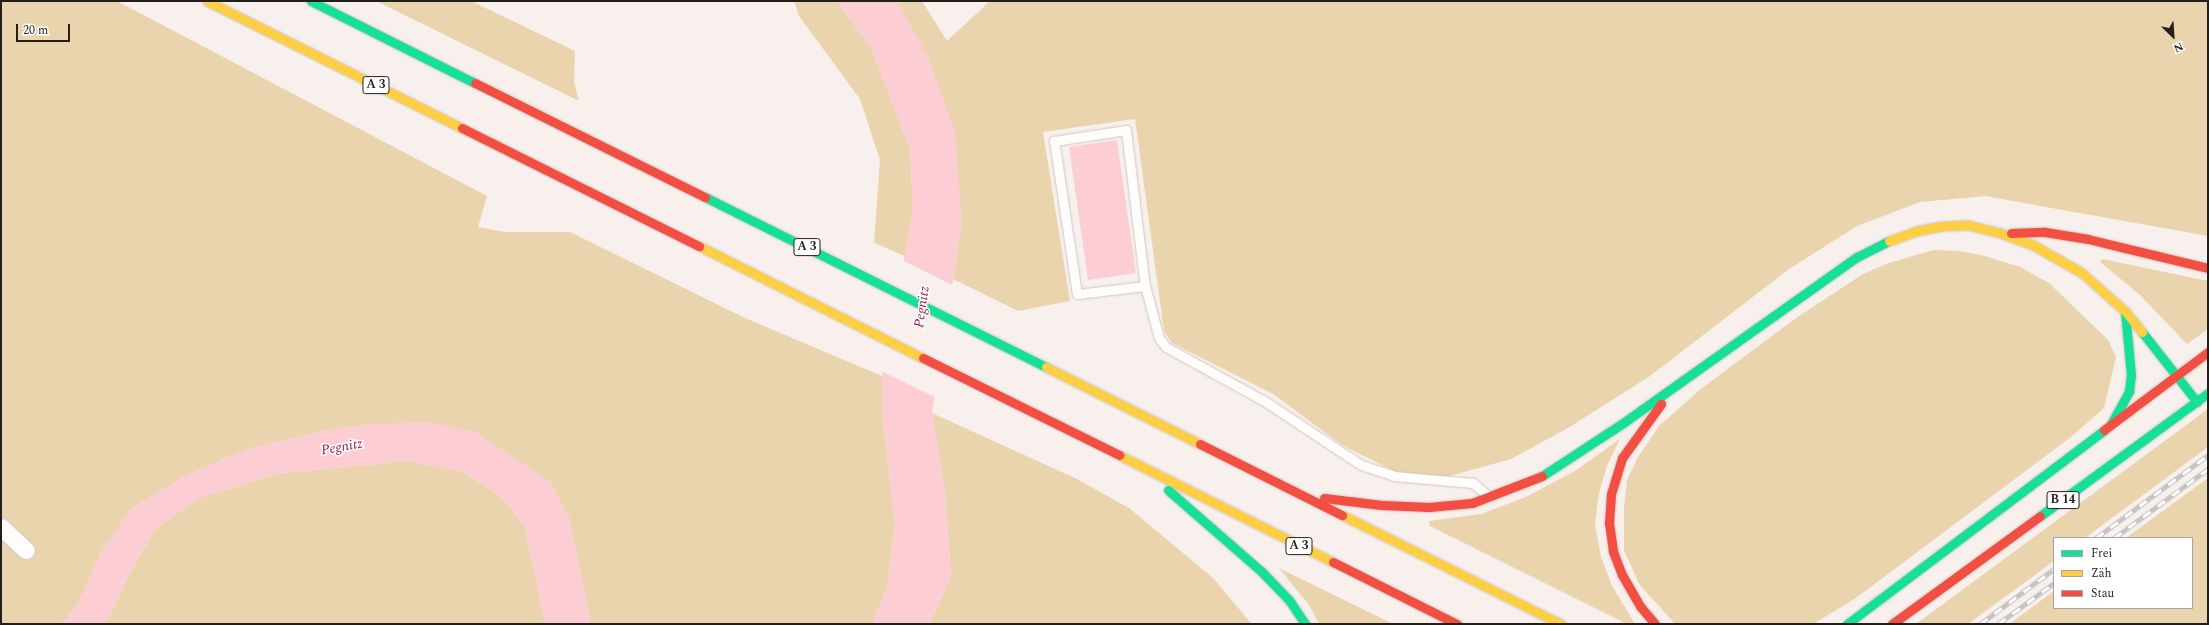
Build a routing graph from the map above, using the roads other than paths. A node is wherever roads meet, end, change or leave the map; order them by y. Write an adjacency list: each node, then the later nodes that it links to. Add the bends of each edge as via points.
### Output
1 (207, 1): 13 (main road, A 3)
2 (311, 1): 14 (main road, A 3)
3 (2000, 233): 4 (main road, via 2045,232 2088,239); 6 (main road, via 2058,258 2107,292); 9 (main road, via 1968,225 1942,226 1916,231 1878,246 1832,274)
4 (2208, 268)
5 (1145, 286): 5 (lane, via 1126,130 1054,141 1077,294); 15 (lane, via 1159,338 1166,347 1266,402 1361,465 1394,476 1473,483)
6 (2125, 311): 8 (main road); 12 (main road, via 2131,375 2129,391)
7 (2208, 352): 8 (main road, B 14)
8 (2176, 375): 11 (main road); 12 (main road, B 14)
9 (1676, 386): 15 (main road, via 1542,475); 21 (main road, via 1644,425 1622,458 1611,494 1609,516 1613,551 1622,575 1640,606)
10 (2208, 394): 11 (main road, B 14)
11 (2197, 402): 23 (main road, B 14)
12 (2111, 424): 22 (main road, B 14)
13 (1141, 467): 18 (main road, via 1262,572 1289,600); 19 (main road, A 3)
14 (1303, 494): 15 (main road, via 1355,503 1429,507 1472,503); 20 (main road, A 3, via 1492,592)
15 (1490, 498)
16 (1, 527): 17 (street)
17 (26, 550)
18 (1305, 624)
19 (1457, 624)
20 (1561, 624)
21 (1655, 624)
22 (1847, 624)
23 (1892, 624)

